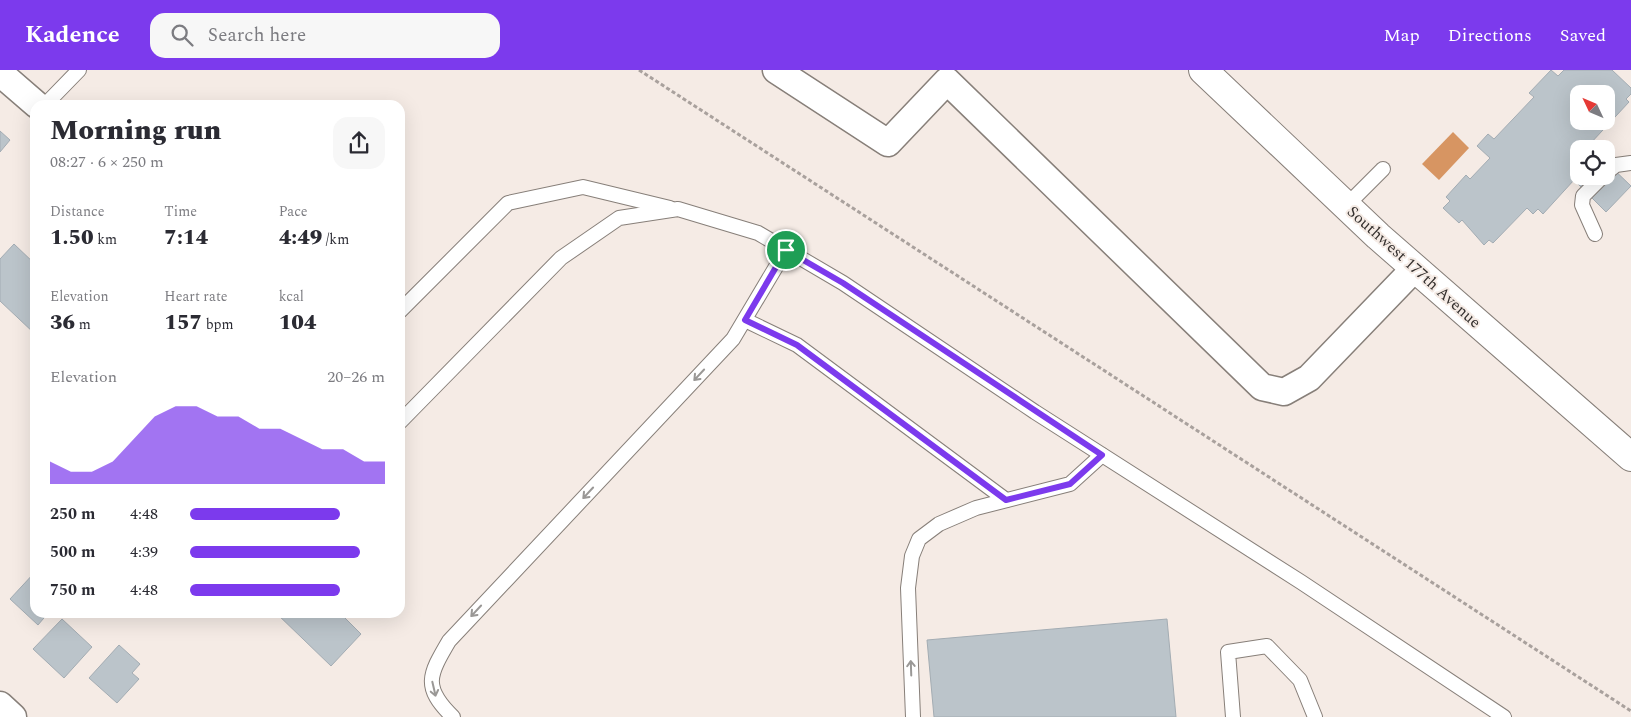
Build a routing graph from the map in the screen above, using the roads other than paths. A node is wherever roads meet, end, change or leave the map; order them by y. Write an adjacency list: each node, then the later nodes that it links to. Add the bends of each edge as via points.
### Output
1 (79, 70): 7 (lane)
2 (776, 70): 5 (street, via 888,143)
3 (1203, 70): 12 (main road, Southwest 177th Avenue)
4 (0, 73): 6 (street)
5 (953, 75): 16 (street, via 1262,387 1284,392 1309,378)
6 (31, 100)
7 (50, 100)
8 (1631, 163): 9 (lane)
9 (1615, 166)
10 (1383, 169): 12 (lane)
11 (1594, 185): 14 (lane, via 1583,196 1582,205)
12 (1346, 206): 16 (main road, Southwest 177th Avenue)
13 (678, 210): 15 (lane, via 758,233); 17 (lane, via 583,186 508,203); 19 (lane, via 619,218 561,258)
14 (1595, 234)
15 (786, 250): 18 (lane); 20 (lane, via 843,283)
16 (1415, 268): 21 (main road, Southwest 177th Avenue)
17 (405, 306)
18 (745, 320): 22 (lane, via 797,345); 25 (lane, one-way to 25, via 733,339 450,641 431,676 433,694)
19 (405, 417)
20 (1102, 455): 22 (lane, via 1070,484); 29 (lane)
21 (1631, 457)
22 (1006, 500): 26 (lane, one-way to 22, via 908,588 912,556 919,539 939,524 976,508)
23 (0, 705): 24 (street)
24 (12, 717)
25 (453, 717)
26 (913, 717)
27 (1233, 717): 28 (lane, via 1228,652 1267,646 1300,680)
28 (1315, 717)
29 (1504, 717)

